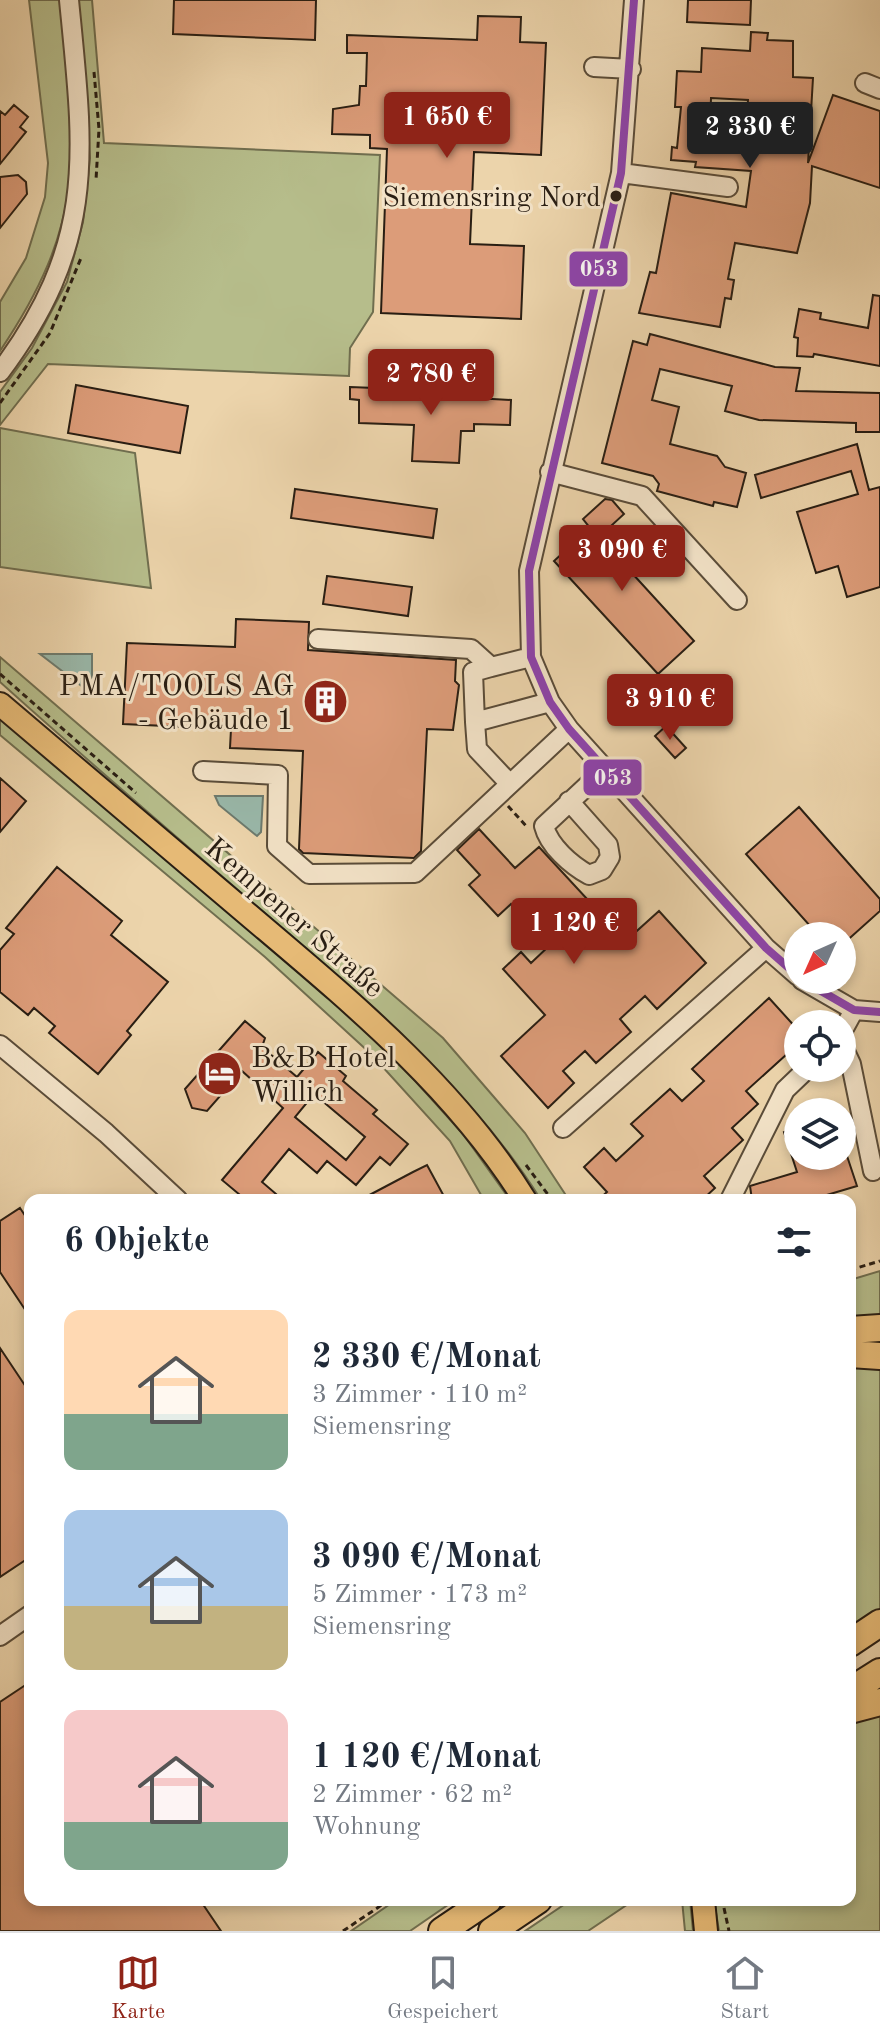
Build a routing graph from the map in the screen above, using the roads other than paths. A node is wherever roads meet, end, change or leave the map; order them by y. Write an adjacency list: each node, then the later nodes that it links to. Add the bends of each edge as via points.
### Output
1 (69, 0): 7 (street, via 80,106 78,200 54,282)
2 (634, 0): 4 (street)
3 (594, 67): 4 (street)
4 (631, 69): 5 (street)
5 (621, 173): 6 (street); 8 (street)
6 (728, 187)
7 (0, 372)
8 (550, 472): 9 (street, via 642,496); 11 (street, via 529,571)
9 (737, 600)
10 (318, 639): 12 (street, via 471,649)
11 (531, 657): 12 (street); 13 (street)
12 (491, 667): 15 (street, via 473,672)
13 (550, 702): 15 (street); 16 (street)
14 (0, 704): 33 (main road, Kempener Straße, via 343,995 429,1079)
15 (475, 722): 19 (street, via 477,749)
16 (569, 729): 17 (street); 19 (street)
17 (604, 770): 20 (street); 21 (street)
18 (203, 771): 19 (street, via 278,775 277,846 309,874 415,873)
19 (504, 789)
20 (569, 801): 20 (street, via 544,826 574,867 589,875 602,870 610,857 608,845)
21 (766, 948): 22 (street); 30 (street)
22 (784, 964)
23 (827, 994): 24 (street)
24 (854, 1010)
25 (856, 1010): 26 (street)
26 (880, 1012)
27 (0, 1045): 32 (street)
28 (793, 1082): 34 (street)
29 (855, 1082): 31 (street)
30 (563, 1128)
31 (873, 1171)
32 (172, 1194)
33 (521, 1194)
34 (733, 1194)
35 (880, 1328): 36 (highway)
36 (856, 1330)
37 (856, 1354): 38 (highway)
38 (880, 1356)
39 (24, 1619): 41 (street)
40 (880, 1623): 42 (highway)
41 (0, 1636)
42 (856, 1639)
43 (880, 1639): 44 (highway)
44 (856, 1654)
45 (880, 1672): 46 (highway)
46 (856, 1687)
47 (880, 1702): 48 (highway)
48 (856, 1708)
49 (479, 1906): 52 (highway)
50 (529, 1906): 53 (highway)
51 (704, 1906): 54 (main road)
52 (442, 1931)
53 (492, 1931)
54 (706, 1931)

